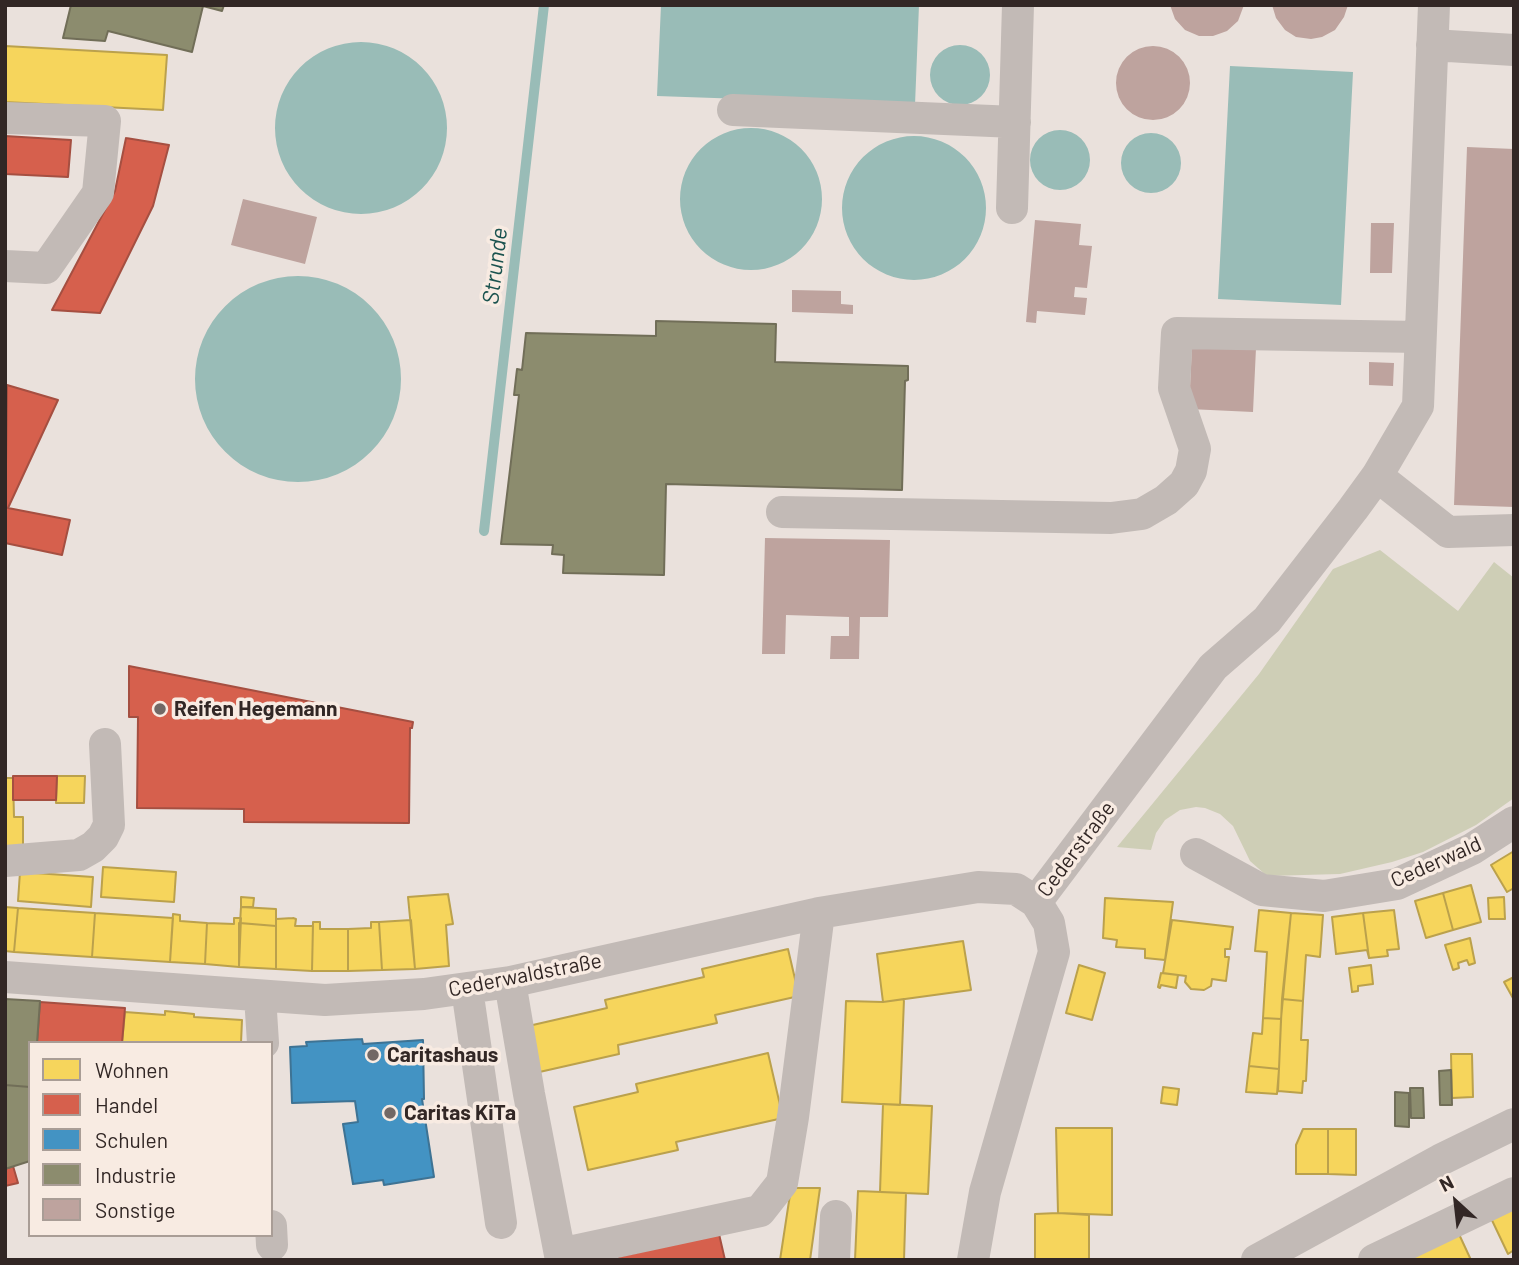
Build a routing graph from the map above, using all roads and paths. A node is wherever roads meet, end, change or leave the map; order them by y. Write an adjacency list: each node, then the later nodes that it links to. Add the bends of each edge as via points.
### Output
1 (1018, 5): 7 (street)
2 (1434, 5): 3 (street, Cederstraße)
3 (1432, 45): 4 (street); 10 (street, Cederstraße)
4 (1514, 50)
5 (733, 110): 7 (street)
6 (5, 118): 9 (street, via 105,121 97,193 54,257 46,268)
7 (1015, 122): 8 (street)
8 (1012, 208)
9 (5, 266)
10 (1420, 337): 11 (street, Cederstraße, via 1418,406); 12 (street, via 1177,333 1174,388 1195,449 1191,471 1166,500 1142,513 1111,518)
11 (1377, 476): 13 (street, via 1448,532); 18 (street, Cederstraße, via 1267,620 1213,667)
12 (782, 512)
13 (1514, 530)
14 (105, 744): 17 (street, via 109,825 103,837 79,855)
15 (1514, 822): 16 (street, Cederwald, via 1472,849 1397,884 1324,896 1262,890)
16 (1196, 853)
17 (5, 861)
18 (1036, 902): 19 (street, Cederwaldstraße, via 1016,889 978,887); 31 (street, Cederstraße, via 1049,923 1054,952 985,1192)
19 (819, 913): 21 (street, Cederwaldstraße); 29 (street, via 782,1183 760,1212)
20 (5, 977): 23 (street, Cederwaldstraße)
21 (510, 982): 22 (street, Cederwaldstraße); 29 (street)
22 (467, 989): 23 (street, Cederwaldstraße, via 325,1000); 28 (street)
23 (260, 996): 24 (street)
24 (263, 1041)
25 (1514, 1124): 32 (street)
26 (1514, 1193): 33 (street)
27 (836, 1216): 30 (street)
28 (501, 1223)
29 (561, 1257)
30 (834, 1260)
31 (973, 1260)
32 (1257, 1260)
33 (1374, 1260)

